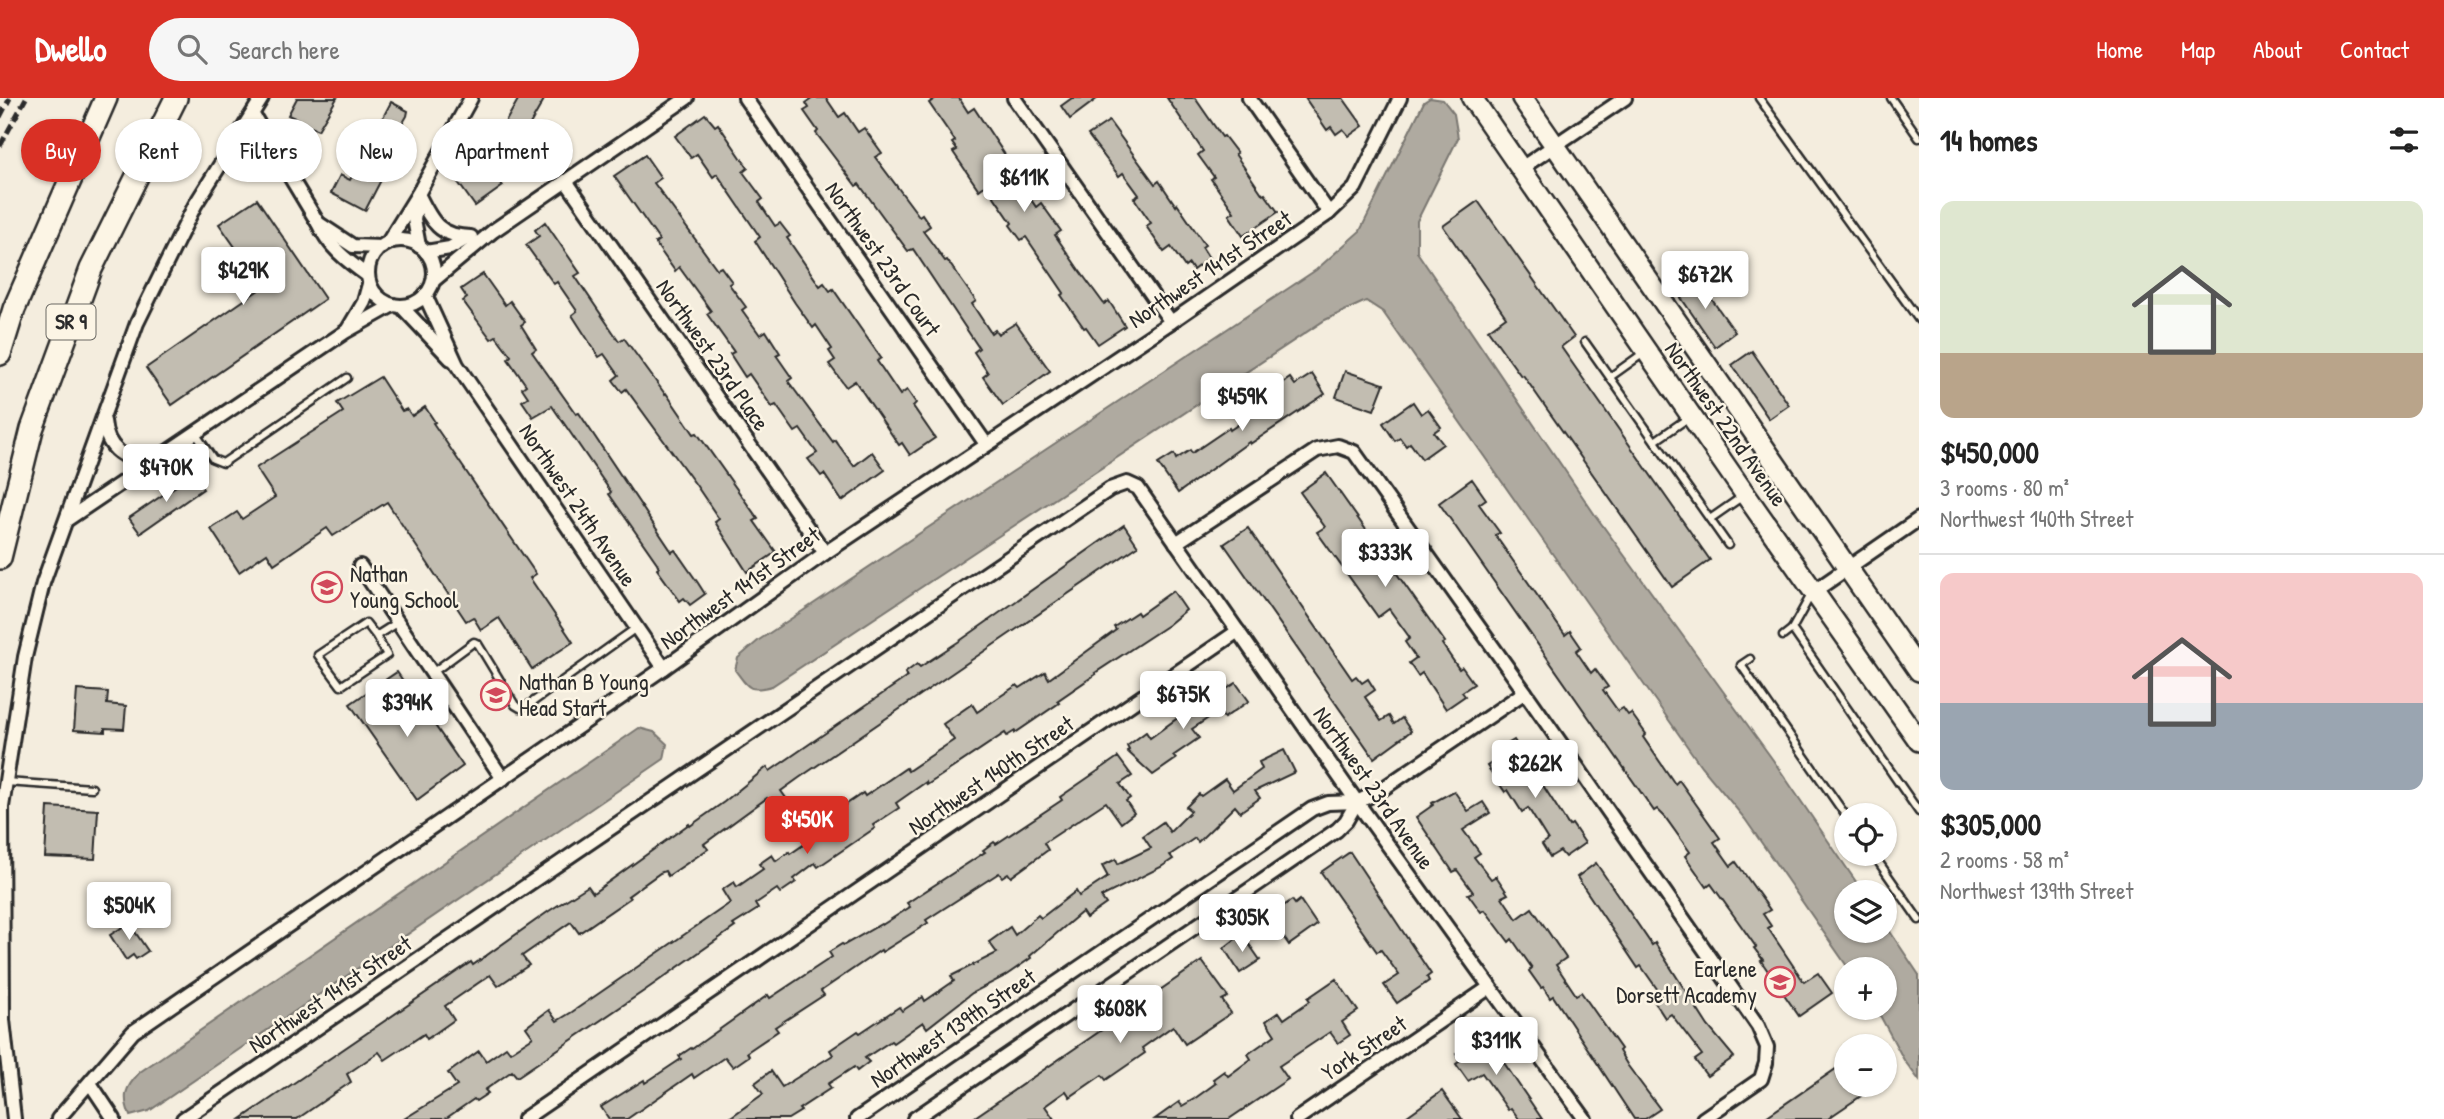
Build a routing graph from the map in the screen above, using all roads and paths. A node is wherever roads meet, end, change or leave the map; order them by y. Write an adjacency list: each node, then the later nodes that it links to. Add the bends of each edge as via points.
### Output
1 (106, 98): 38 (main road, SR 9, via 15,309)
2 (176, 98): 56 (main road, SR 9, via 91,269 32,429)
3 (262, 98): 15 (street)
4 (471, 98): 22 (street)
5 (687, 98): 19 (street)
6 (745, 98): 46 (street, Northwest 23rd Court)
7 (1014, 98): 34 (street)
8 (1249, 98): 23 (street)
9 (1472, 98): 18 (main road, Northwest 22nd Avenue)
10 (1522, 98): 17 (main road, Northwest 22nd Avenue)
11 (1625, 98): 17 (street)
12 (1759, 98): 33 (lane)
13 (1891, 98): 16 (lane)
14 (1400, 101): 23 (street, Northwest 141st Street, via 1355,188)
15 (253, 115): 24 (street); 43 (street, via 195,205 137,323)
16 (1919, 138)
17 (1555, 146): 18 (street); 58 (main road, Northwest 22nd Avenue)
18 (1520, 169): 37 (main road, Northwest 22nd Avenue)
19 (573, 176)
20 (565, 182): 25 (street)
21 (567, 182): 55 (street, Northwest 23rd Place)
22 (418, 194): 26 (street, via 441,229); 27 (street); 28 (street, via 414,219)
23 (1329, 213): 34 (street, Northwest 141st Street)
24 (318, 222): 27 (street, via 353,246); 29 (street, via 334,250)
25 (493, 231): 26 (street); 30 (street)
26 (471, 237): 28 (street, via 450,248)
27 (384, 245): 28 (street, via 404,241); 29 (street, via 373,256)
28 (422, 249): 30 (street, via 434,271)
29 (368, 280): 32 (street, via 379,298); 35 (street, via 358,314)
30 (433, 281): 31 (street)
31 (425, 295): 32 (street, via 417,302); 39 (street, Northwest 24th Avenue)
32 (397, 306): 35 (street); 39 (street, Northwest 24th Avenue)
33 (1919, 320)
34 (1171, 322): 46 (street, Northwest 141st Street)
35 (345, 332): 44 (street)
36 (1585, 342): 40 (lane)
37 (1646, 351): 40 (lane); 42 (main road, Northwest 22nd Avenue)
38 (0, 355)
39 (457, 365): 61 (street, Northwest 24th Avenue)
40 (1610, 377): 45 (lane)
41 (347, 378): 44 (lane, via 223,463 214,459)
42 (1691, 416): 45 (lane); 49 (main road, Northwest 22nd Avenue)
43 (104, 418): 47 (street, via 115,451 134,461); 50 (street)
44 (195, 433): 47 (street)
45 (1655, 441): 51 (lane)
46 (986, 444): 55 (street, Northwest 141st Street)
47 (153, 461): 50 (street)
48 (1126, 483): 53 (street, Northwest 23rd Avenue, via 1138,488); 86 (street, Northwest 141st Street, via 1098,496)
49 (1745, 494): 51 (lane); 59 (main road, Northwest 22nd Avenue)
50 (68, 519): 73 (street, via 43,583 25,657)
51 (1710, 519): 54 (lane)
52 (1919, 519): 58 (street)
53 (1176, 543): 63 (street, Northwest 23rd Avenue); 70 (street, via 1317,450 1338,446 1354,452)
54 (1728, 545)
55 (825, 552): 67 (street, Northwest 141st Street)
56 (0, 558)
57 (360, 566): 60 (street)
58 (1847, 568): 59 (street); 68 (main road, Northwest 22nd Avenue)
59 (1813, 592): 62 (lane); 71 (main road, Northwest 22nd Avenue)
60 (398, 622): 64 (lane); 69 (street)
61 (636, 628): 67 (street, Northwest 24th Avenue); 69 (lane, via 520,708 474,642)
62 (1792, 629): 65 (lane); 77 (lane)
63 (1238, 631): 75 (street, Northwest 23rd Avenue); 87 (street, Northwest 140th Street)
64 (376, 636): 64 (lane, via 366,623 318,655 341,686 387,655)
65 (1783, 636)
66 (1750, 659): 76 (lane, via 1741,665)
67 (664, 668): 72 (street, Northwest 141st Street)
68 (1919, 671)
69 (432, 673): 72 (street)
70 (1525, 692): 75 (street, Northwest 139th Street); 92 (street, via 1758,1026 1767,1047 1761,1079)
71 (1919, 741)
72 (503, 779): 81 (street, Northwest 141st Street, via 133,1032)
73 (6, 782): 74 (lane); 83 (street, via 2,807 3,1020)
74 (92, 789)
75 (1357, 802): 80 (street, Northwest 23rd Avenue); 82 (street, Northwest 139th Street, via 1312,809); 89 (street, Northwest 139th Street, via 1337,830)
76 (1837, 803)
77 (1919, 812)
78 (1881, 866): 79 (lane)
79 (1919, 920)
80 (1490, 987): 90 (street, York Street); 91 (street, Northwest 23rd Avenue)
81 (90, 1083): 84 (street, Northwest 141st Street); 85 (street)
82 (875, 1114): 88 (street, Northwest 139th Street)
83 (13, 1119)
84 (58, 1119)
85 (114, 1119)
86 (183, 1119)
87 (524, 1119)
88 (857, 1119)
89 (914, 1119)
90 (1297, 1119)
91 (1586, 1119)
92 (1703, 1119)

